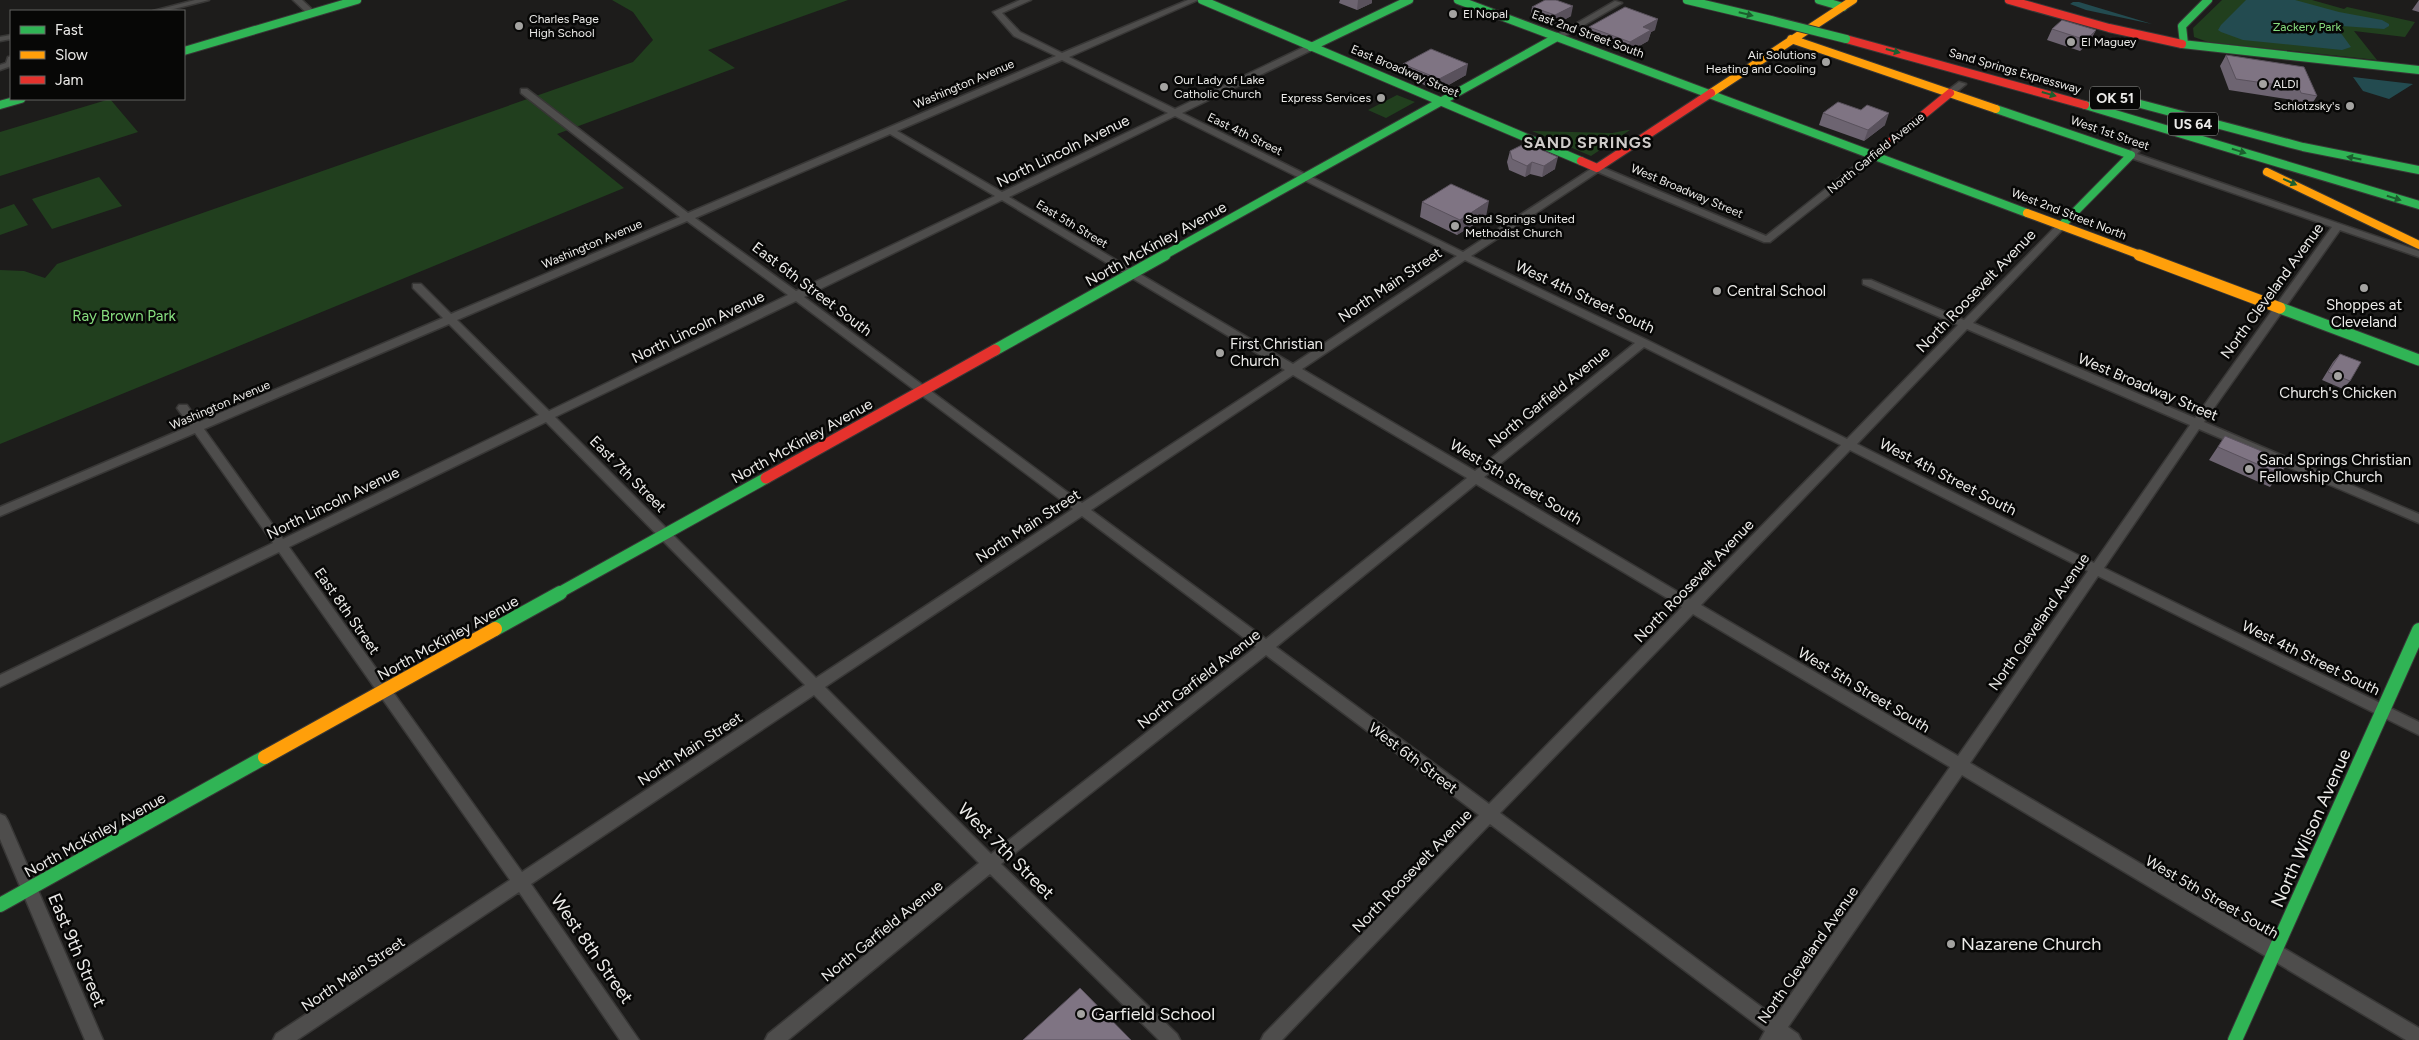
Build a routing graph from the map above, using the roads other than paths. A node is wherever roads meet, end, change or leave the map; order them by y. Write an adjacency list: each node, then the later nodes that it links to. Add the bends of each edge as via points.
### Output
1 (204, 0): 16 (street)
2 (297, 0): 17 (street)
3 (357, 0): 17 (main road)
4 (1027, 0): 24 (street, East 4th Street, via 997,12 1017,34)
5 (1194, 0): 24 (street, Washington Avenue)
6 (1202, 0): 22 (main road, East Broadway Street)
7 (1409, 0): 22 (main road, North Lincoln Avenue)
8 (1458, 0): 19 (main road, East 2nd Street South)
9 (1687, 0): 34 (main road, Sand Springs Expressway / US 64, one-way to 34, bridge, via 1846,39)
10 (1734, 0): 18 (main road)
11 (1819, 0): 15 (main road)
12 (2009, 0): 21 (main road, via 2109,28)
13 (2208, 0): 21 (main road, via 2182,26)
14 (1618, 3): 19 (street, North McKinley Avenue)
15 (1848, 3): 20 (main road, North Main Street)
16 (161, 10)
17 (312, 13): 23 (main road)
18 (1875, 34)
19 (1557, 37): 29 (main road, East 2nd Street South); 32 (main road, North McKinley Avenue)
20 (1791, 39): 29 (main road, North Main Street); 30 (main road, West 1st Street)
21 (2184, 44): 25 (main road)
22 (1312, 47): 32 (main road, East Broadway Street); 35 (street, North Lincoln Avenue)
23 (185, 51)
24 (1060, 57): 35 (street, East 4th Street); 36 (street, Washington Avenue)
25 (2419, 70)
26 (1962, 84): 30 (street, North Garfield Avenue)
27 (524, 91): 46 (street, East 6th Street South, via 610,160)
28 (2089, 92): 40 (main road, Sand Springs Expressway / US 64); 42 (main road, OK 51, one-way to 28, via 2303,147)
29 (1709, 94): 39 (main road, West 2nd Street North); 41 (main road, North Main Street)
30 (1950, 94): 38 (main road, West 1st Street); 39 (main road, North Garfield Avenue)
31 (18, 100): 33 (main road)
32 (1442, 101): 41 (main road, East Broadway Street); 43 (main road, North McKinley Avenue)
33 (0, 105)
34 (2092, 107): 45 (main road, Sand Springs Expressway / US 64, one-way to 45); 50 (main road, OK 51, one-way to 50, via 2269,173)
35 (1174, 114): 43 (street, East 4th Street); 44 (street, North Lincoln Avenue)
36 (890, 130): 44 (street, East 5th Street); 46 (street, Washington Avenue)
37 (2141, 145): 38 (street, North Roosevelt Avenue)
38 (2131, 155): 47 (main road, North Roosevelt Avenue); 48 (street, West 1st Street)
39 (1873, 156): 47 (main road, West 2nd Street North); 49 (street, North Garfield Avenue)
40 (2328, 164)
41 (1597, 168): 49 (street, West Broadway Street); 52 (street, North Main Street)
42 (2419, 170)
43 (1304, 178): 52 (street, East 4th Street); 53 (main road, North McKinley Avenue)
44 (1002, 197): 53 (street, East 5th Street); 56 (street, North Lincoln Avenue)
45 (2419, 205)
46 (688, 216): 56 (street, East 6th Street South); 58 (street, Washington Avenue)
47 (2061, 226): 57 (main road, West 2nd Street North); 59 (street, North Roosevelt Avenue)
48 (2338, 226): 51 (street, West 1st Street); 57 (street, North Cleveland Avenue)
49 (1766, 240)
50 (2419, 245)
51 (2419, 254)
52 (1462, 256): 60 (street, West 4th Street South); 62 (street, North Main Street)
53 (1131, 274): 62 (street, East 5th Street); 63 (main road, North McKinley Avenue)
54 (1867, 282): 59 (street, West Broadway Street)
55 (417, 286): 58 (street, East 7th Street)
56 (796, 296): 63 (street, East 6th Street South); 65 (street, North Lincoln Avenue)
57 (2280, 308): 61 (main road, West 2nd Street North); 66 (street, North Cleveland Avenue)
58 (450, 319): 65 (street, East 7th Street); 67 (street, Washington Avenue)
59 (1965, 325): 66 (street, West Broadway Street); 68 (street, North Roosevelt Avenue)
60 (1643, 342): 68 (street, West 4th Street South); 69 (street, North Garfield Avenue)
61 (2419, 360)
62 (1293, 368): 69 (street, West 5th Street South); 70 (street, North Main Street)
63 (922, 392): 70 (street, East 6th Street South); 73 (main road, North McKinley Avenue)
64 (183, 408): 67 (street, East 8th Street)
65 (548, 416): 73 (street, East 7th Street); 74 (street, North Lincoln Avenue)
66 (2196, 424): 72 (street, West Broadway Street); 75 (street, North Cleveland Avenue)
67 (198, 429): 71 (street, Washington Avenue); 74 (street, East 8th Street)
68 (1848, 445): 75 (street, West 4th Street South); 76 (street, North Roosevelt Avenue)
69 (1475, 477): 76 (street, West 5th Street South); 78 (street, North Garfield Avenue)
70 (1082, 510): 78 (street, West 6th Street); 80 (street, North Main Street)
71 (0, 512)
72 (2419, 519)
73 (666, 534): 80 (street, East 7th Street); 81 (main road, North McKinley Avenue)
74 (281, 545): 79 (street, North Lincoln Avenue); 81 (street, East 8th Street)
75 (2095, 569): 82 (street, West 4th Street South); 84 (street, North Cleveland Avenue)
76 (1692, 606): 84 (street, West 5th Street South); 85 (street, North Roosevelt Avenue)
77 (2419, 630): 82 (main road, North Wilson Avenue)
78 (1265, 648): 85 (street, West 6th Street); 87 (street, North Garfield Avenue)
79 (0, 681)
80 (816, 686): 87 (street, West 7th Street); 88 (street, North Main Street)
81 (384, 690): 88 (street, East 8th Street); 89 (main road, North McKinley Avenue)
82 (2383, 711): 83 (street, West 4th Street South); 91 (main road, North Wilson Avenue)
83 (2419, 729)
84 (1959, 766): 91 (street, West 5th Street South); 92 (street, North Cleveland Avenue)
85 (1489, 815): 92 (street, West 6th Street); 99 (street, North Roosevelt Avenue)
86 (0, 821): 89 (street, East 9th Street)
87 (990, 864): 97 (street, North Garfield Avenue); 98 (street, West 7th Street)
88 (520, 881): 95 (street, North Main Street); 96 (street, West 8th Street)
89 (29, 888): 90 (main road, North McKinley Avenue); 94 (street, East 9th Street)
90 (0, 904)
91 (2275, 952): 93 (street, West 5th Street South); 101 (main road, North Wilson Avenue)
92 (1773, 1035): 100 (street, West 6th Street)
93 (2419, 1038)
94 (94, 1040)
95 (282, 1040)
96 (630, 1040)
97 (774, 1040)
98 (1171, 1040)
99 (1270, 1040)
100 (1792, 1040)
101 (2235, 1040)

